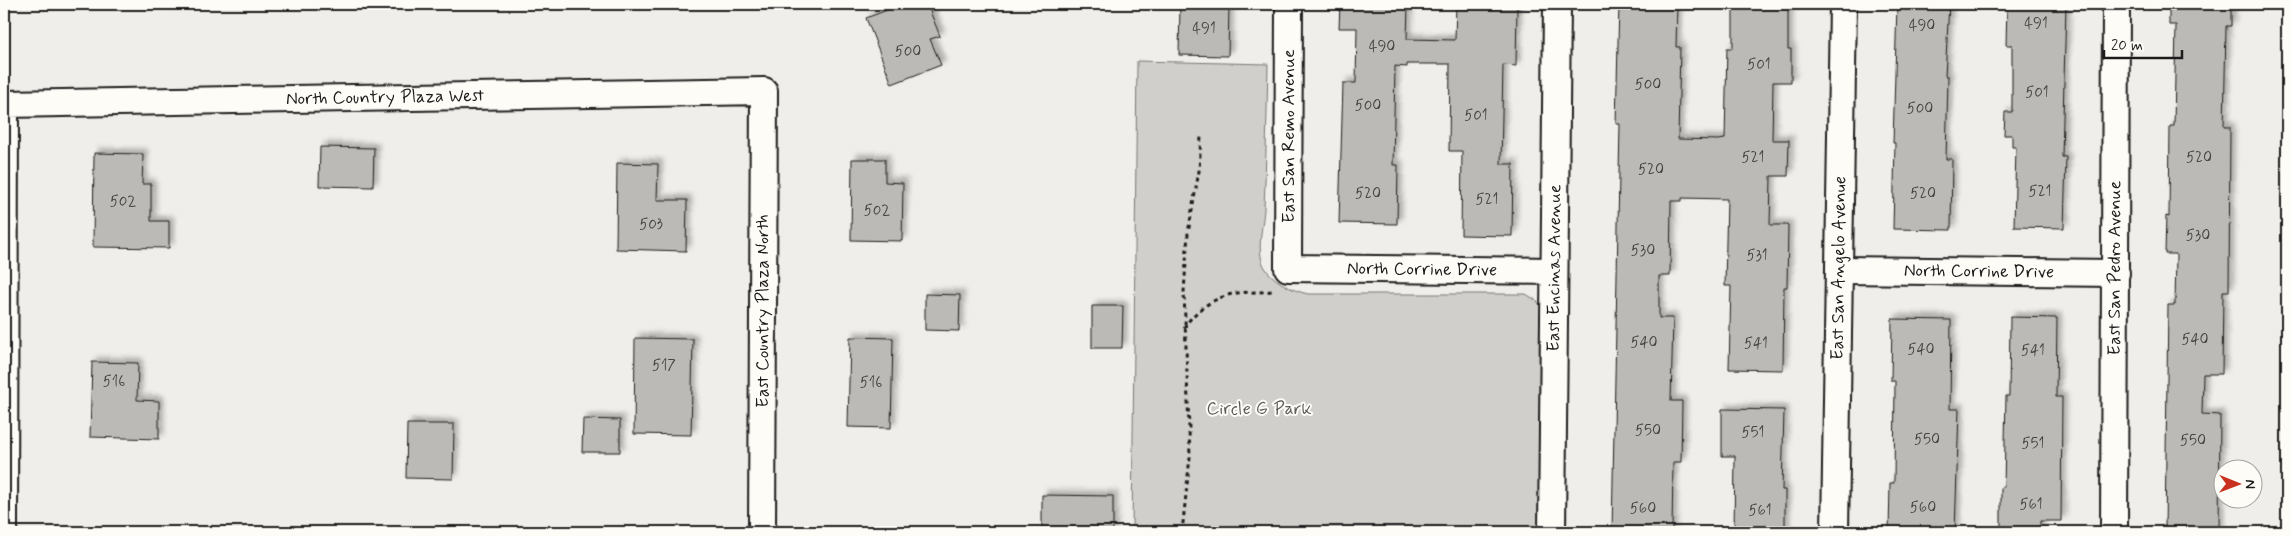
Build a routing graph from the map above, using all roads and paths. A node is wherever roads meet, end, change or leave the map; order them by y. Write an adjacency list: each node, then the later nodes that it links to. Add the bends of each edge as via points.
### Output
1 (1290, 4): 8 (street, East San Remo Avenue)
2 (1557, 4): 10 (street, East Encinas Avenue)
3 (1842, 4): 9 (street, East San Angelo Avenue)
4 (2116, 4): 11 (street, East San Pedro Avenue)
5 (764, 91): 6 (street, North Country Plaza West); 14 (street, East Country Plaza North)
6 (4, 104): 13 (street)
7 (1201, 136): 12 (path, via 1199,171 1188,233)
8 (1288, 268): 10 (street, North Corrine Drive); 12 (path, via 1272,291 1232,294 1191,315)
9 (1840, 270): 11 (street, North Corrine Drive); 17 (street, East San Angelo Avenue)
10 (1554, 271): 16 (street, East Encinas Avenue)
11 (2116, 273): 18 (street, East San Pedro Avenue)
12 (1184, 328): 15 (path, via 1190,457)
13 (4, 532)
14 (762, 532)
15 (1182, 532)
16 (1552, 532)
17 (1835, 532)
18 (2114, 532)

